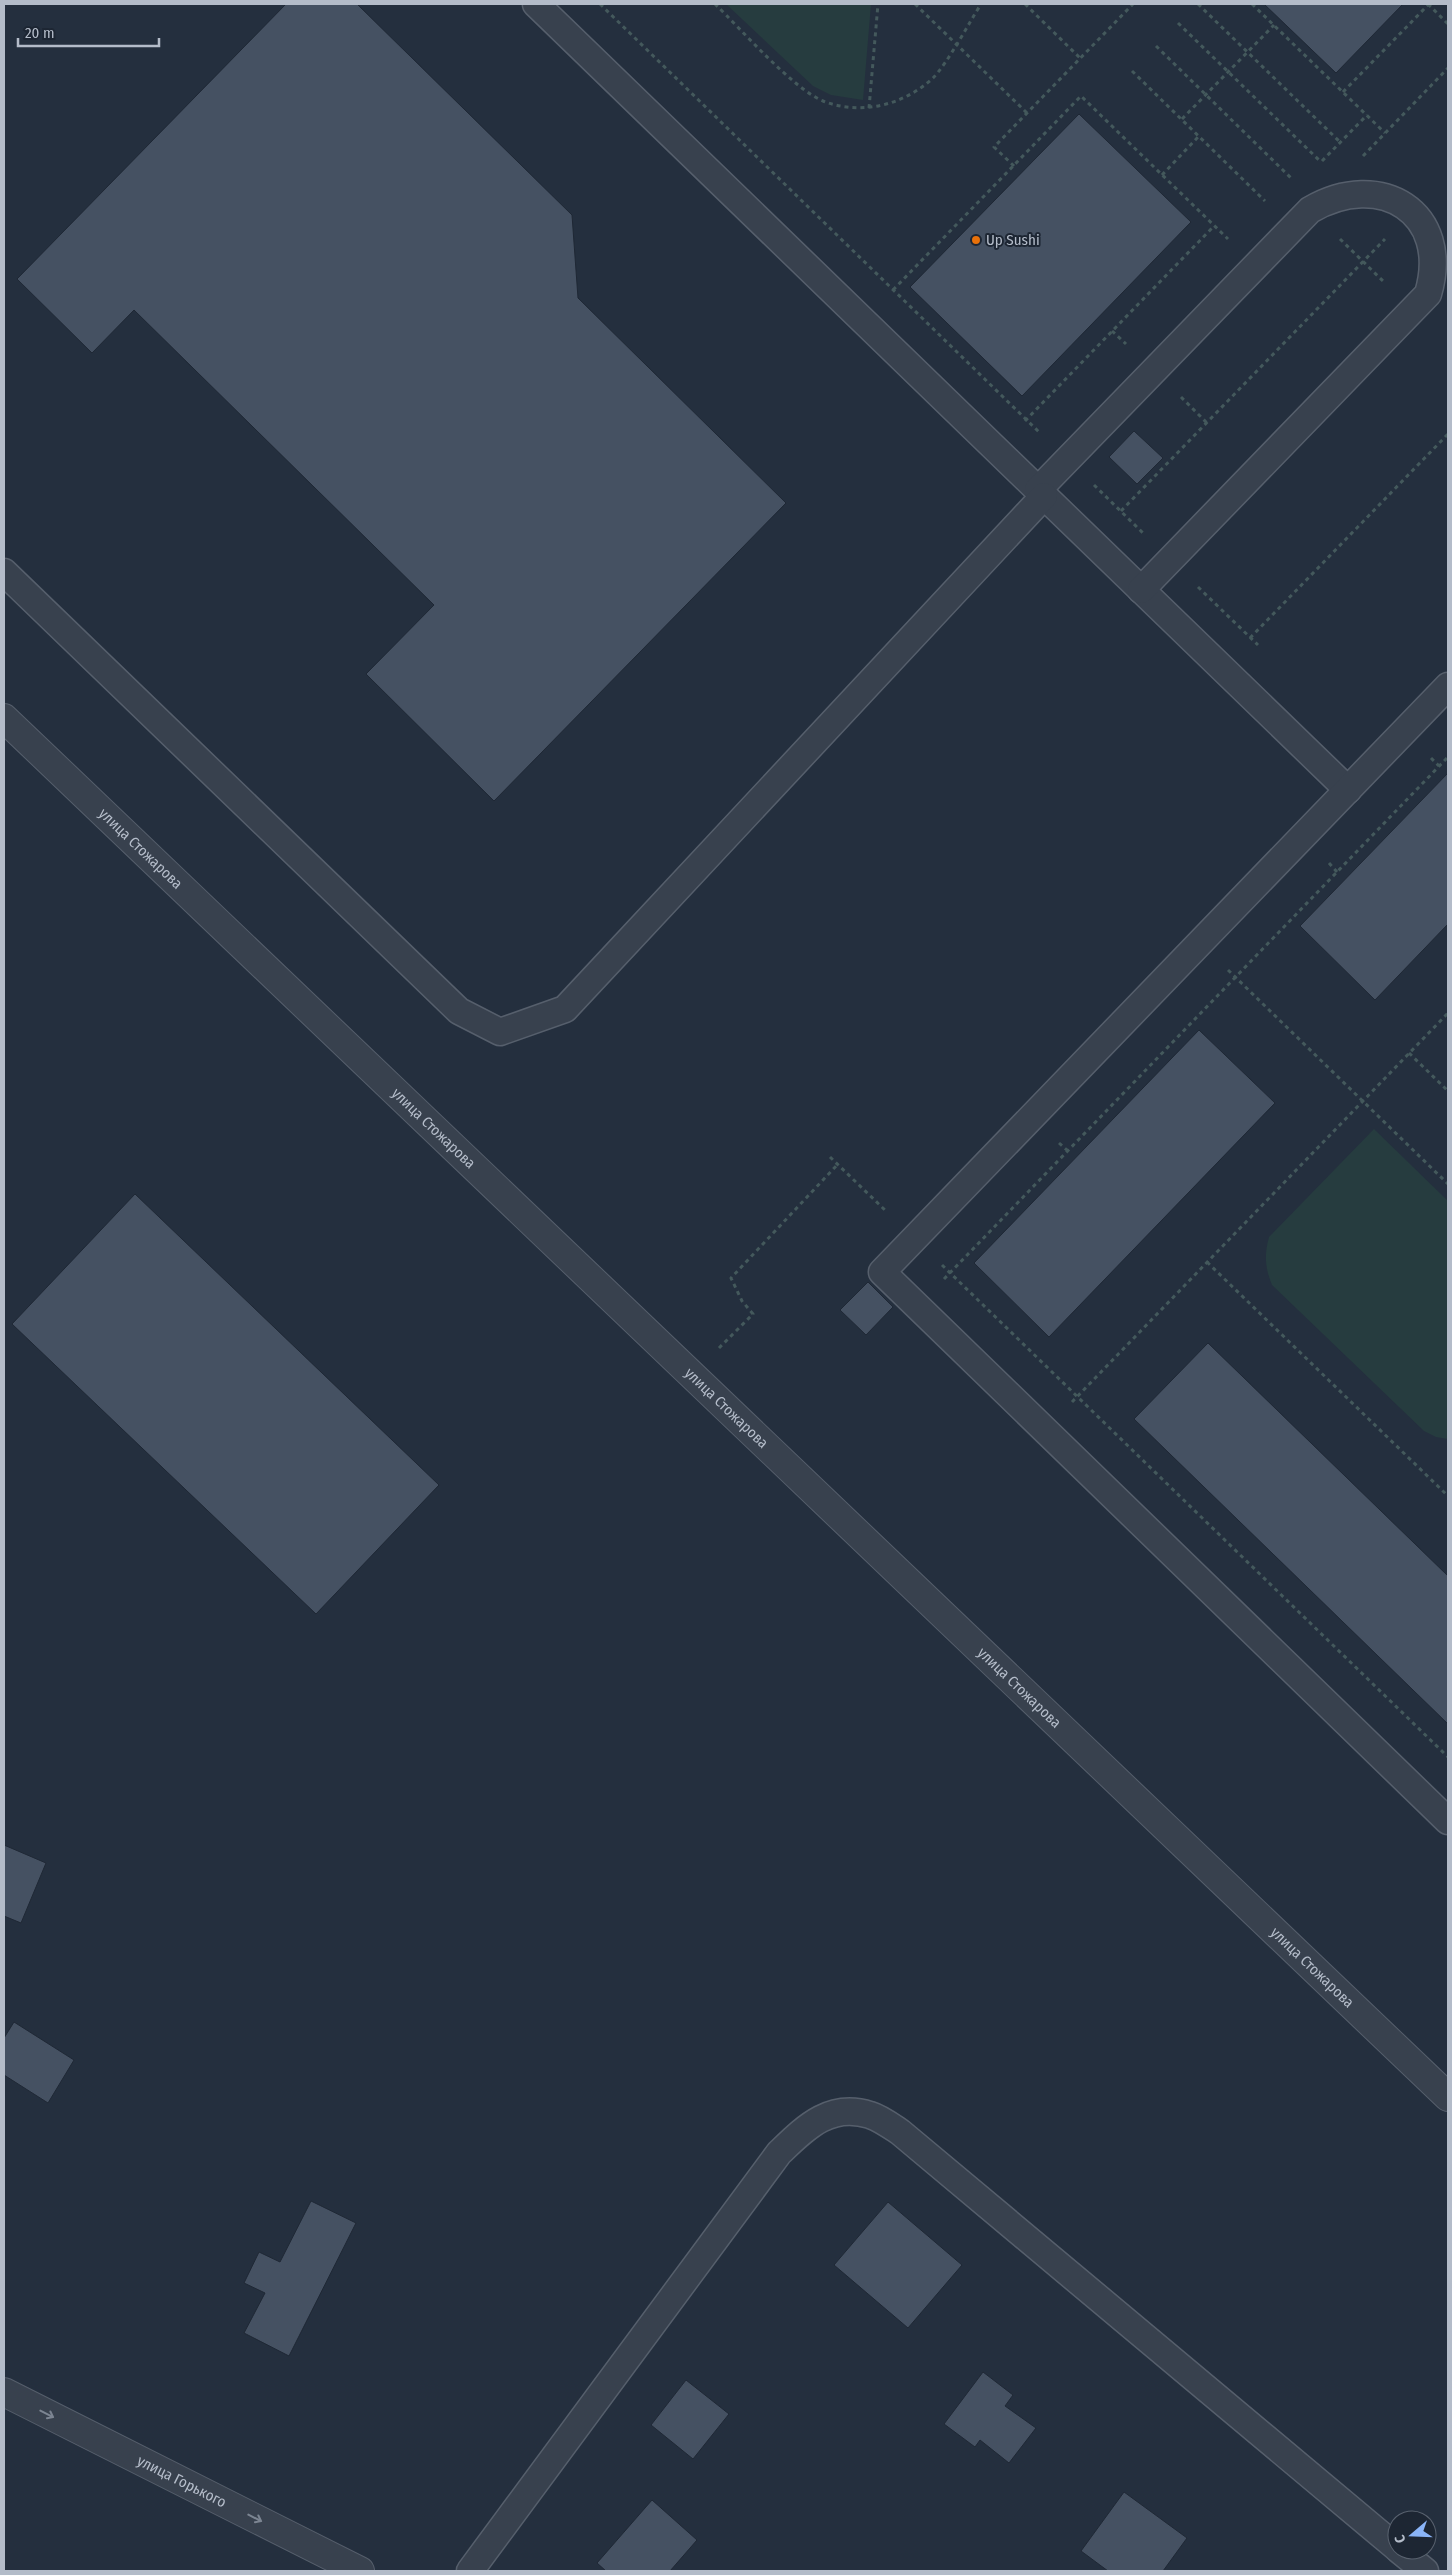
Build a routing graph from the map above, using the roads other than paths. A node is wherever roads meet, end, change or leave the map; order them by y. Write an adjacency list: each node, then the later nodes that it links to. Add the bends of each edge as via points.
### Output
1 (536, 4): 2 (lane)
2 (1041, 493): 3 (lane, via 565,1010 500,1032 459,1011); 4 (lane); 4 (lane, via 1068,460 1310,210 1340,196 1358,193 1387,197 1401,202 1412,212 1430,239 1434,260 1428,294)
3 (4, 572)
4 (1140, 590): 7 (lane)
5 (1448, 686): 7 (lane)
6 (4, 718): 9 (street, улица Стожарова)
7 (1348, 790): 8 (lane, via 882,1272)
8 (1448, 1821)
9 (1448, 2098)
10 (4, 2392): 13 (street, улица Горького, one-way to 13)
11 (1387, 2540): 14 (lane, via 900,2132 869,2115 836,2111 807,2126 780,2153)
12 (1412, 2560): 15 (lane)
13 (360, 2571)
14 (470, 2571)
15 (1425, 2571)

